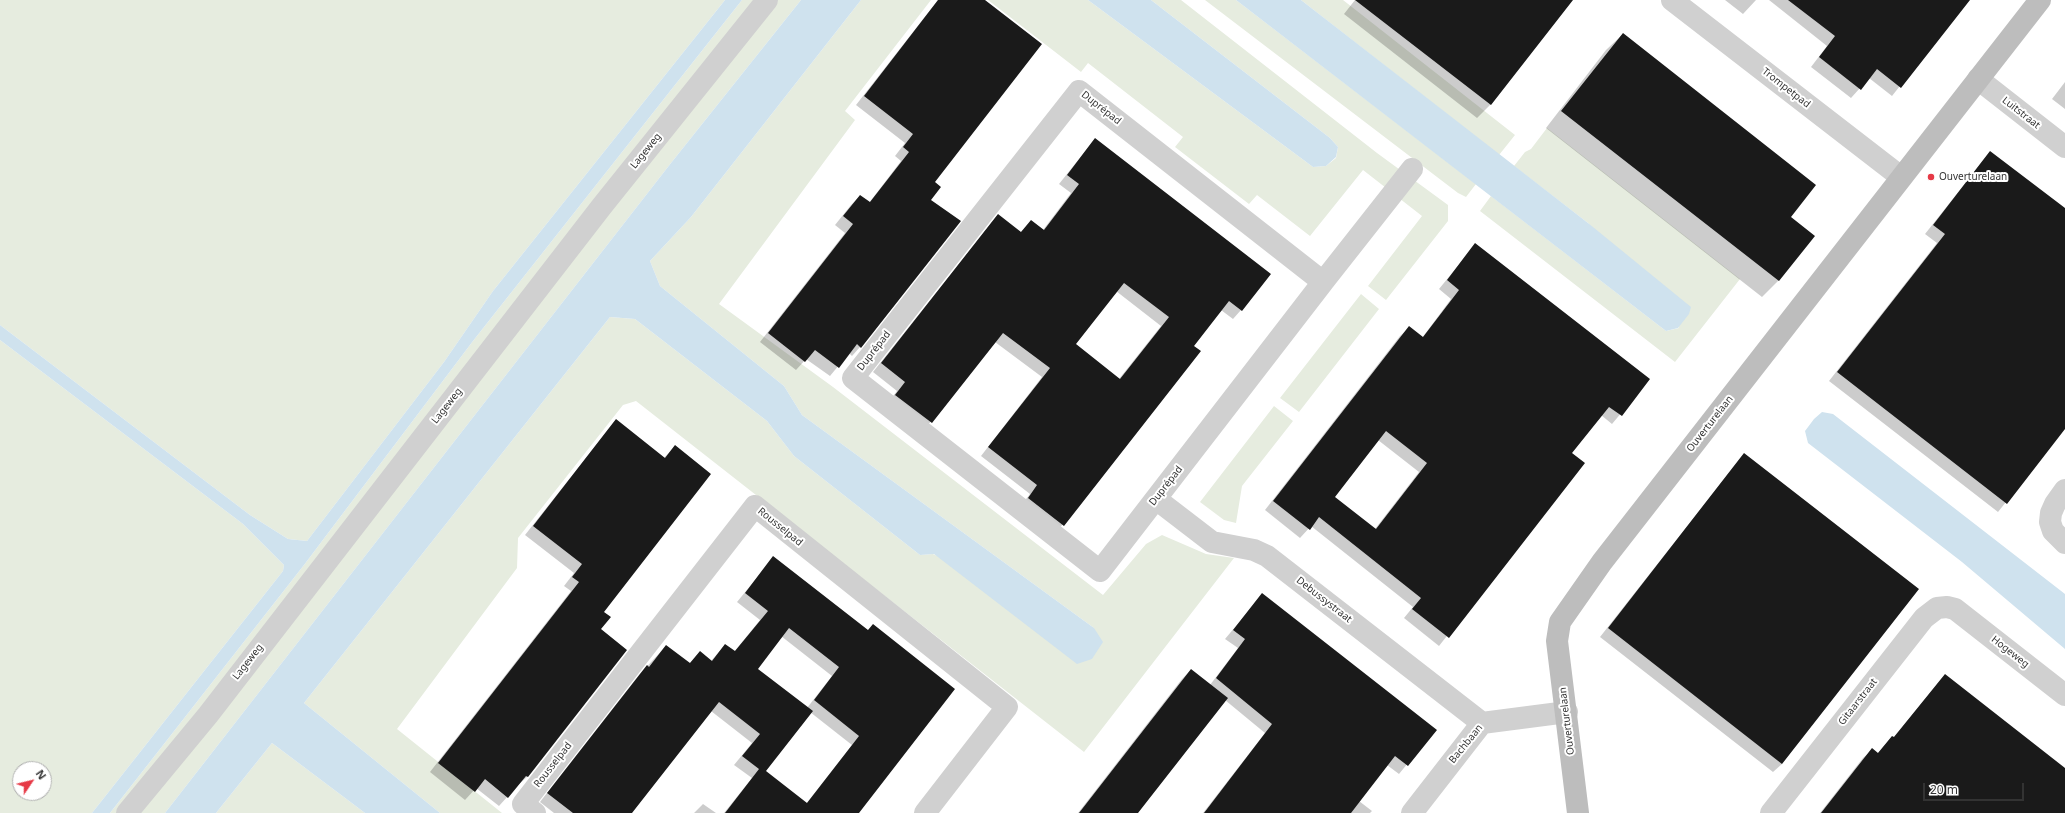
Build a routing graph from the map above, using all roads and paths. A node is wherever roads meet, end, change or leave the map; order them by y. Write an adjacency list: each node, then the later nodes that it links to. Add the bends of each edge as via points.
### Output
1 (767, 0): 16 (street, Lageweg, via 602,206 208,715)
2 (1672, 0): 7 (street, Trompetpad)
3 (2040, 0): 4 (street, Ouverturelaan)
4 (1978, 79): 5 (street, Luitstraat); 7 (street, Ouverturelaan)
5 (2065, 147)
6 (1412, 169): 8 (street, Duprépad)
7 (1901, 176): 14 (street, Ouverturelaan, via 1571,604 1560,622 1557,640)
8 (1323, 282): 10 (street, Duprépad); 10 (street, Duprépad, via 1079,90 853,378 1100,571)
9 (2065, 490): 11 (street, via 2055,504 2050,522 2053,531)
10 (1156, 499): 15 (street, Debussystraat, via 1212,542 1254,550 1267,556)
11 (2065, 542)
12 (1955, 610): 13 (street, Hogeweg); 21 (street, Gitaarstraat, via 1947,607 1937,608 1924,618)
13 (2065, 695)
14 (1567, 712): 15 (street, Bachbaan); 20 (street, Ouverturelaan)
15 (1482, 723): 19 (street, Bachbaan)
16 (127, 813)
17 (535, 813): 18 (street, Rousselpad, via 523,804 755,506 1007,707)
18 (925, 813)
19 (1412, 813)
20 (1578, 813)
21 (1771, 813)

